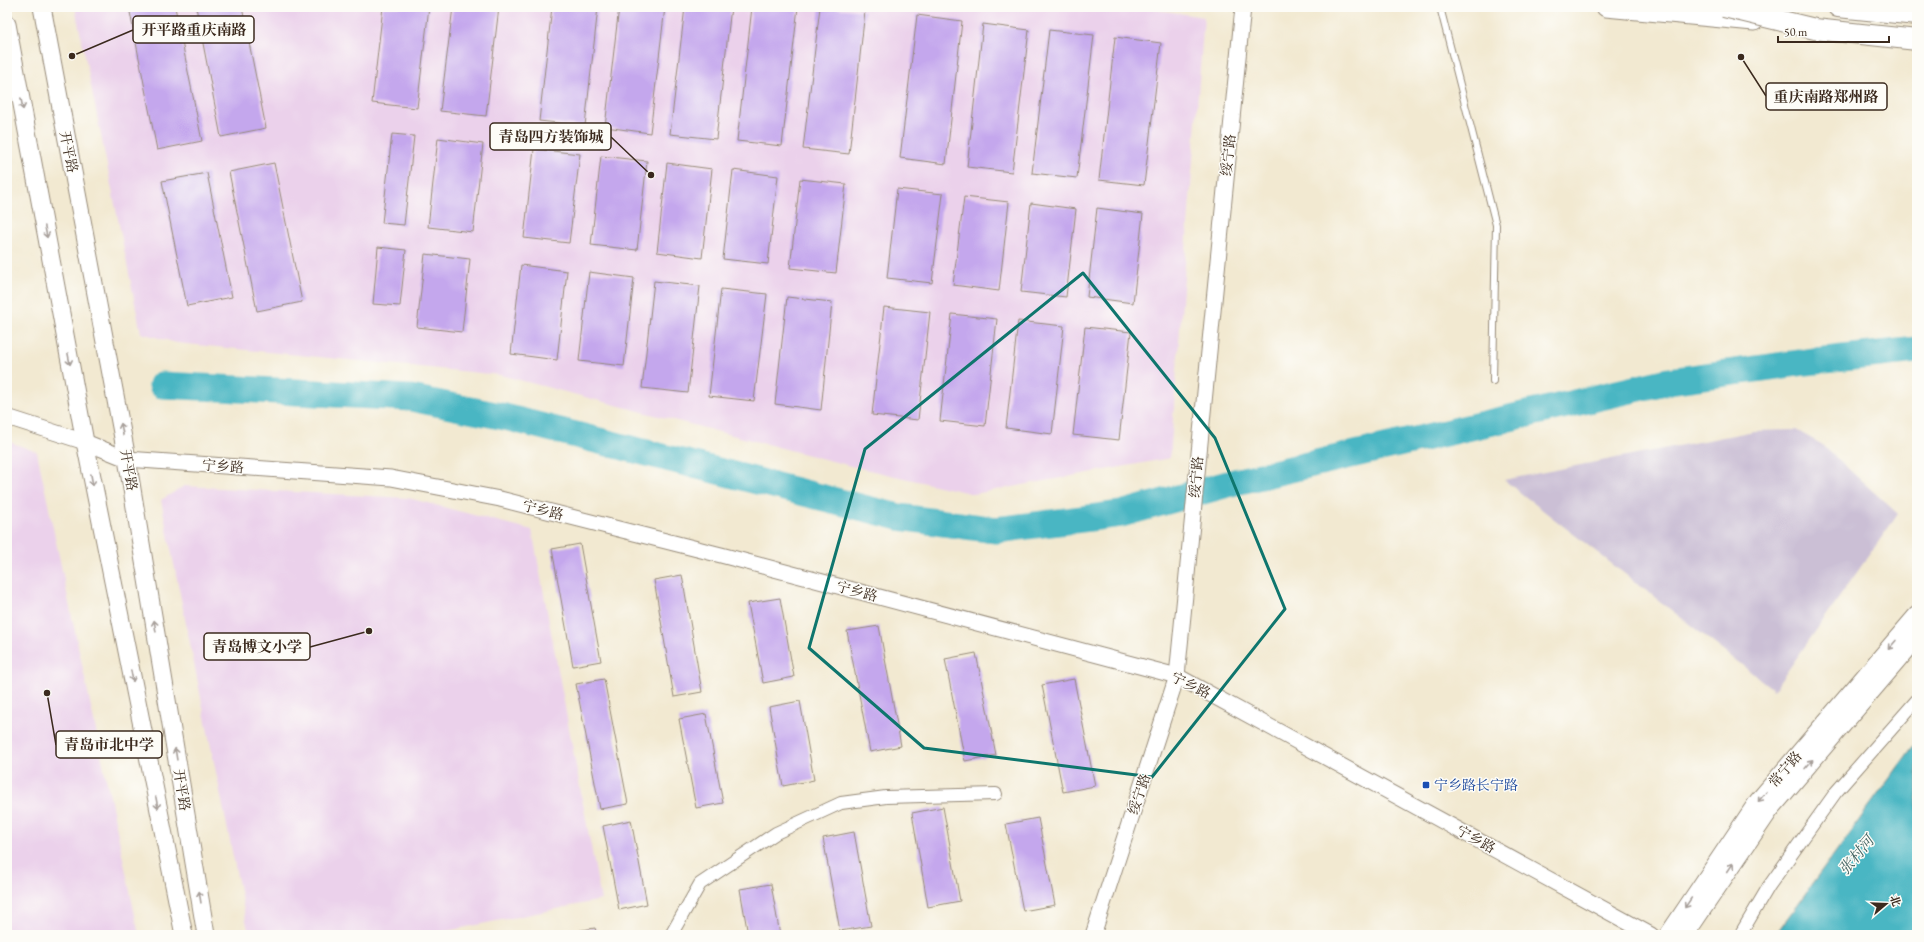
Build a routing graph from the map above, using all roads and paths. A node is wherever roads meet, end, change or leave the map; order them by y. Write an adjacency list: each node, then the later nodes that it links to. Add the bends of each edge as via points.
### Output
1 (42, 7): 14 (main road, 开平路, one-way to 1)
2 (1243, 7): 17 (street, 绥宁路)
3 (1440, 7): 11 (lane, via 1496,225)
4 (1606, 7): 9 (main road)
5 (1724, 7): 10 (highway, bridge, via 1815,29)
6 (1838, 7): 7 (highway)
7 (1917, 15)
8 (7, 24): 13 (main road, 开平路, one-way to 13)
9 (1917, 36)
10 (1917, 40)
11 (1493, 381)
12 (7, 418): 13 (street, 宁乡路)
13 (85, 442): 14 (street, 宁乡路); 20 (main road, 开平路, one-way to 20)
14 (127, 459): 17 (street, 宁乡路, via 390,478 500,499); 21 (main road, 开平路, one-way to 14)
15 (1917, 615): 25 (main road, 常宁路, one-way to 25, via 1758,801)
16 (1917, 638): 26 (main road, 常宁路, one-way to 16, via 1770,810)
17 (1177, 676): 23 (street, 绥宁路); 24 (street, 宁乡路)
18 (1917, 700): 27 (street, via 1836,792 1769,886)
19 (996, 794): 22 (street, via 886,797 841,803 776,833 700,884)
20 (184, 935)
21 (206, 935)
22 (671, 935)
23 (1093, 935)
24 (1651, 935)
25 (1668, 935)
26 (1685, 935)
27 (1740, 935)

